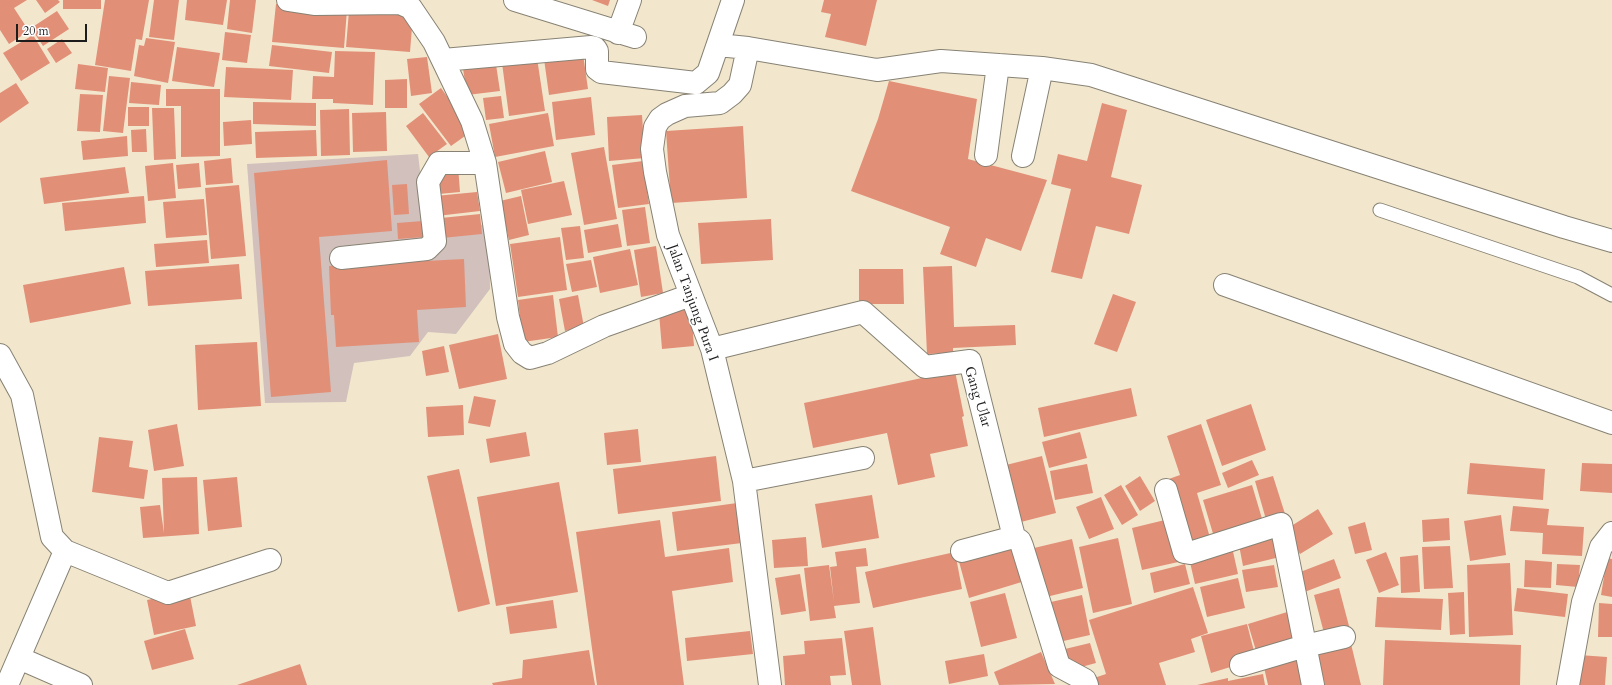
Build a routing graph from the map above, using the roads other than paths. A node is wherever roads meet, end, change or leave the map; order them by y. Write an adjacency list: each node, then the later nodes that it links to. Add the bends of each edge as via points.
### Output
1 (288, 0): 7 (street, via 314,4 400,3 411,8)
2 (514, 0): 3 (street, via 626,35)
3 (630, 0)
4 (733, 0): 5 (street)
5 (718, 45): 6 (street); 7 (street, via 708,73 696,83 601,72 597,69 597,51 591,47)
6 (748, 48): 8 (street, via 877,70 941,61); 17 (street, Jalan Tanjung Pura I, via 740,84 732,94 720,103 685,106 672,111 660,119 653,132 655,172 668,235)
7 (443, 60): 12 (street, via 472,121)
8 (998, 65): 9 (street); 10 (street)
9 (1042, 68): 11 (street); 14 (street, via 1091,75 1564,227)
10 (986, 155)
11 (1023, 156)
12 (486, 163): 15 (street, via 439,164 428,182 435,241 427,249); 17 (street, via 508,317 515,344 522,353 530,358 548,353 604,326)
13 (1380, 210): 18 (lane, via 1578,277)
14 (1612, 240)
15 (341, 258)
16 (1225, 285): 21 (street)
17 (691, 295): 19 (street, Jalan Tanjung Pura I)
18 (1612, 295)
19 (712, 349): 23 (street, Jalan Tanjung Pura I); 26 (street, Gang Ular, via 863,312 925,367 970,361)
20 (1, 358): 28 (street, via 22,395 52,537)
21 (1612, 423)
22 (863, 458): 23 (street)
23 (744, 481): 36 (street, Jalan Tanjung Pura I)
24 (1166, 490): 31 (street, via 1184,552 1190,553 1281,524)
25 (1612, 533): 39 (street, via 1601,547 1582,602)
26 (1014, 537): 27 (street); 37 (street, Gang Ular, via 1022,546 1059,666 1085,680)
27 (962, 550)
28 (65, 552): 29 (street, via 168,593); 32 (street)
29 (270, 560)
30 (1344, 637): 31 (street)
31 (1305, 646): 33 (street); 38 (street)
32 (19, 658): 34 (street); 35 (street)
33 (1241, 665)
34 (7, 685)
35 (81, 685)
36 (770, 685)
37 (1087, 685)
38 (1313, 685)
39 (1568, 685)

